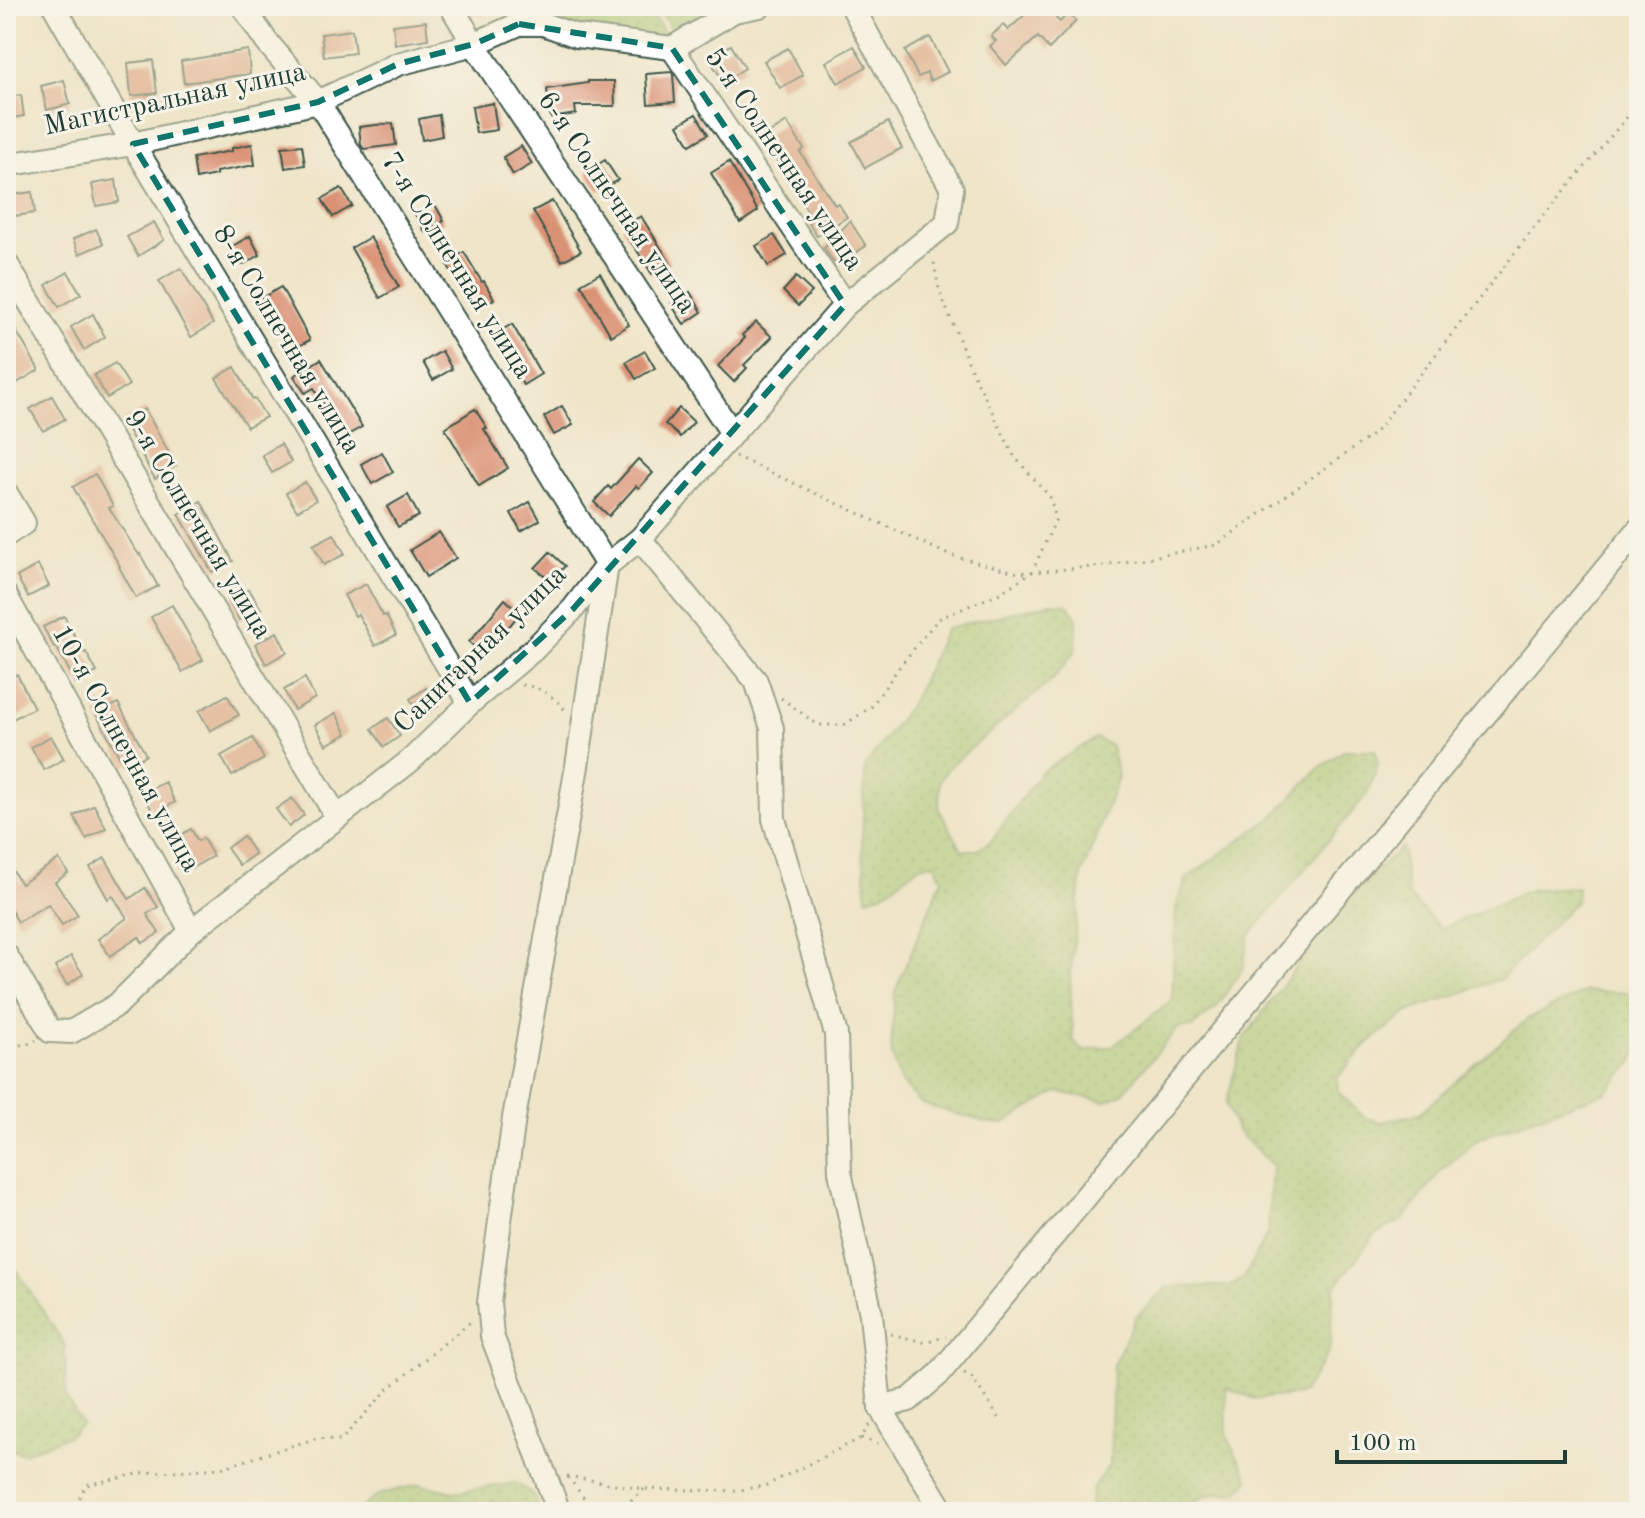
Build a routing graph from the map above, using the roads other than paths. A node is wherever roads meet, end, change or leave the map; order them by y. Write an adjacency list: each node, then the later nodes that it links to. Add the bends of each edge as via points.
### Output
1 (54, 6): 10 (street, 8-я Солнечная улица)
2 (243, 6): 9 (street, 7-я Солнечная улица)
3 (451, 6): 7 (street, 6-я Солнечная улица)
4 (760, 6): 8 (street, via 734,11)
5 (852, 6): 13 (street, Санитарная улица, via 952,189 947,223)
6 (522, 15): 7 (street, Магистральная улица); 8 (street, Магистральная улица, via 577,36)
7 (474, 44): 9 (street, Магистральная улица, via 398,64); 14 (street, 6-я Солнечная улица)
8 (672, 48): 13 (street, 5-я Солнечная улица)
9 (318, 102): 10 (street, Магистральная улица); 19 (street, 7-я Солнечная улица)
10 (133, 144): 11 (street, Магистральная улица); 21 (street, 8-я Солнечная улица)
11 (6, 165)
12 (6, 263): 22 (street, 9-я Солнечная улица)
13 (845, 305): 14 (street, Санитарная улица)
14 (726, 439): 18 (street, Санитарная улица)
15 (6, 493): 17 (street, via 24,523)
16 (1639, 529): 25 (street, via 938,1375 909,1400)
17 (6, 535)
18 (640, 539): 19 (street, Санитарная улица); 25 (street, via 756,681 772,728 774,819 836,1034 840,1172 871,1314)
19 (607, 565): 21 (street, Санитарная улица, via 543,640); 26 (street, via 514,1118 489,1302 492,1336)
20 (6, 596): 23 (street, 10-я Солнечная улица)
21 (470, 703): 22 (street, Санитарная улица, via 410,761)
22 (337, 817): 23 (street, Санитарная улица)
23 (191, 931): 24 (street, Санитарная улица, via 117,1005 71,1032 50,1031)
24 (6, 955)
25 (880, 1407): 27 (street)
26 (559, 1512)
27 (943, 1512)

